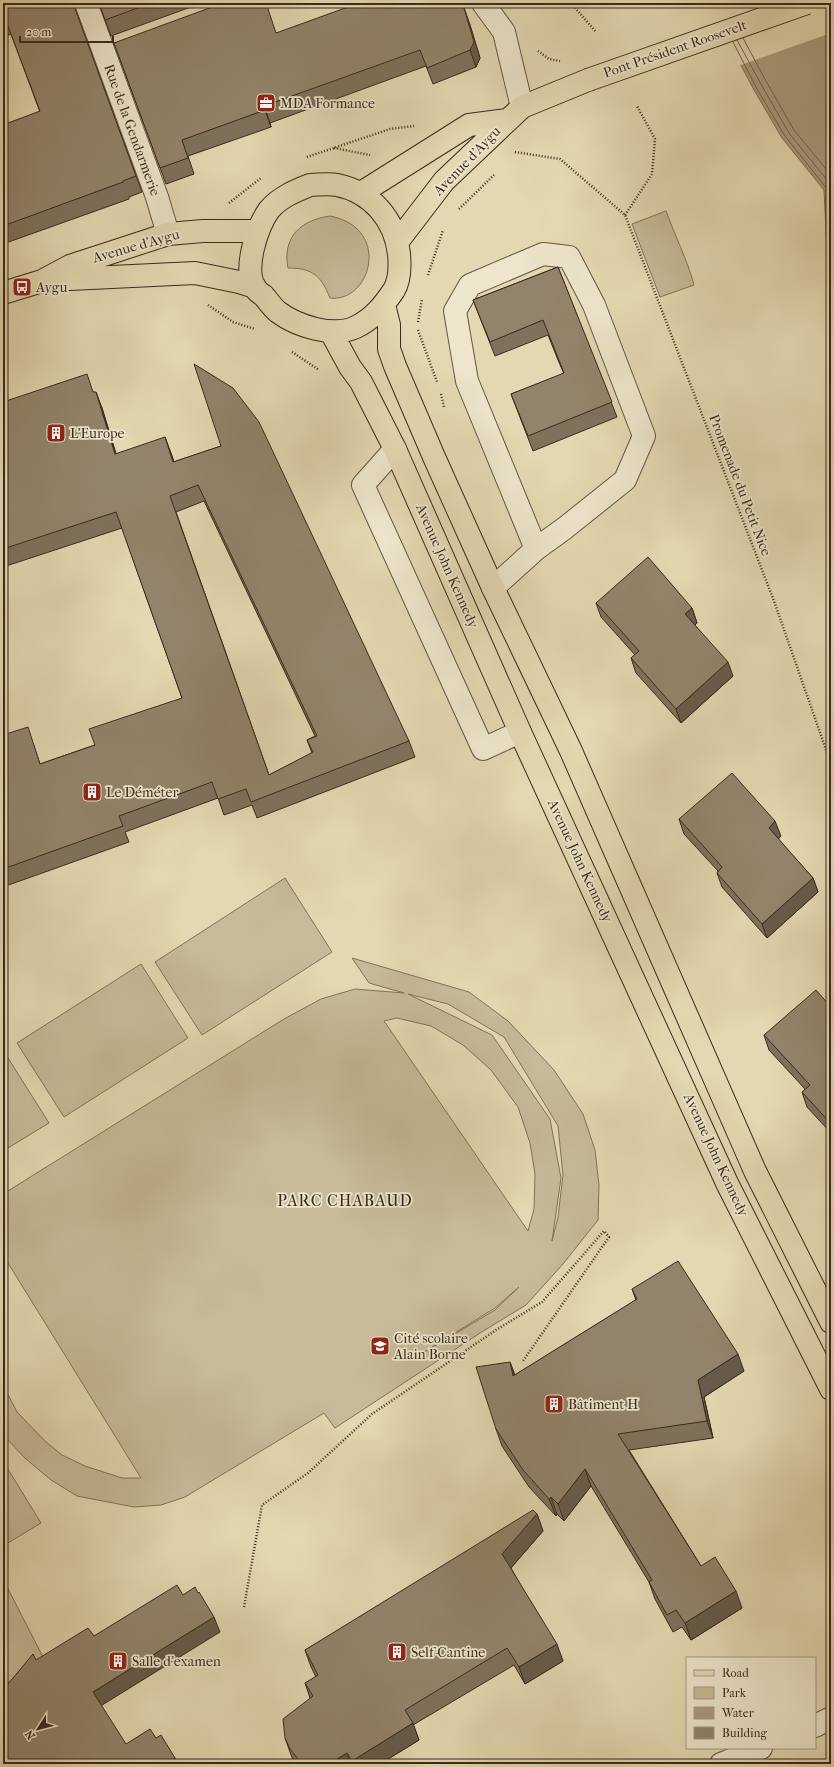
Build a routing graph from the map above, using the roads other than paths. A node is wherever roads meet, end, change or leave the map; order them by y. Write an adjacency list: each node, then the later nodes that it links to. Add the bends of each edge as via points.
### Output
1 (86, 3): 8 (street, Rue de la Gendarmerie, via 112,49)
2 (483, 3): 5 (street, via 504,32)
3 (807, 3): 4 (main road, Pont Président Roosevelt, bridge)
4 (588, 80): 5 (main road, Avenue d'Aygu)
5 (515, 114): 6 (main road, Avenue d'Aygu, via 469,125); 9 (main road, Avenue d'Aygu, via 444,181)
6 (361, 193): 7 (main road, via 336,185 310,185 287,194 269,210); 9 (main road, via 376,204 388,220)
7 (258, 231): 8 (main road, Avenue d'Aygu); 11 (main road, via 250,268)
8 (168, 234): 10 (main road, Avenue d'Aygu, via 70,266)
9 (398, 241): 13 (main road, via 400,264 396,287)
10 (42, 281): 11 (main road, Avenue d'Aygu, via 195,273); 12 (main road, Avenue d'Aygu)
11 (255, 287): 14 (main road, via 278,312 300,324)
12 (3, 293)
13 (384, 305): 14 (main road, via 370,319 354,328); 17 (main road, Avenue John Kennedy, via 389,349 394,366)
14 (331, 332): 15 (main road, Avenue John Kennedy, via 361,382)
15 (395, 449): 18 (main road, Avenue John Kennedy); 18 (street, via 363,485 483,749)
16 (536, 549): 16 (street, via 625,480 644,436 594,305 569,257 542,254 470,285 455,311 467,381); 17 (street)
17 (493, 588): 19 (main road, Avenue John Kennedy, via 571,751 755,1171)
18 (520, 732): 20 (main road, Avenue John Kennedy, via 727,1183)
19 (831, 1322)
20 (831, 1389)
21 (831, 1718): 22 (street)
22 (816, 1726)
23 (758, 1749): 24 (street)
24 (721, 1764)

